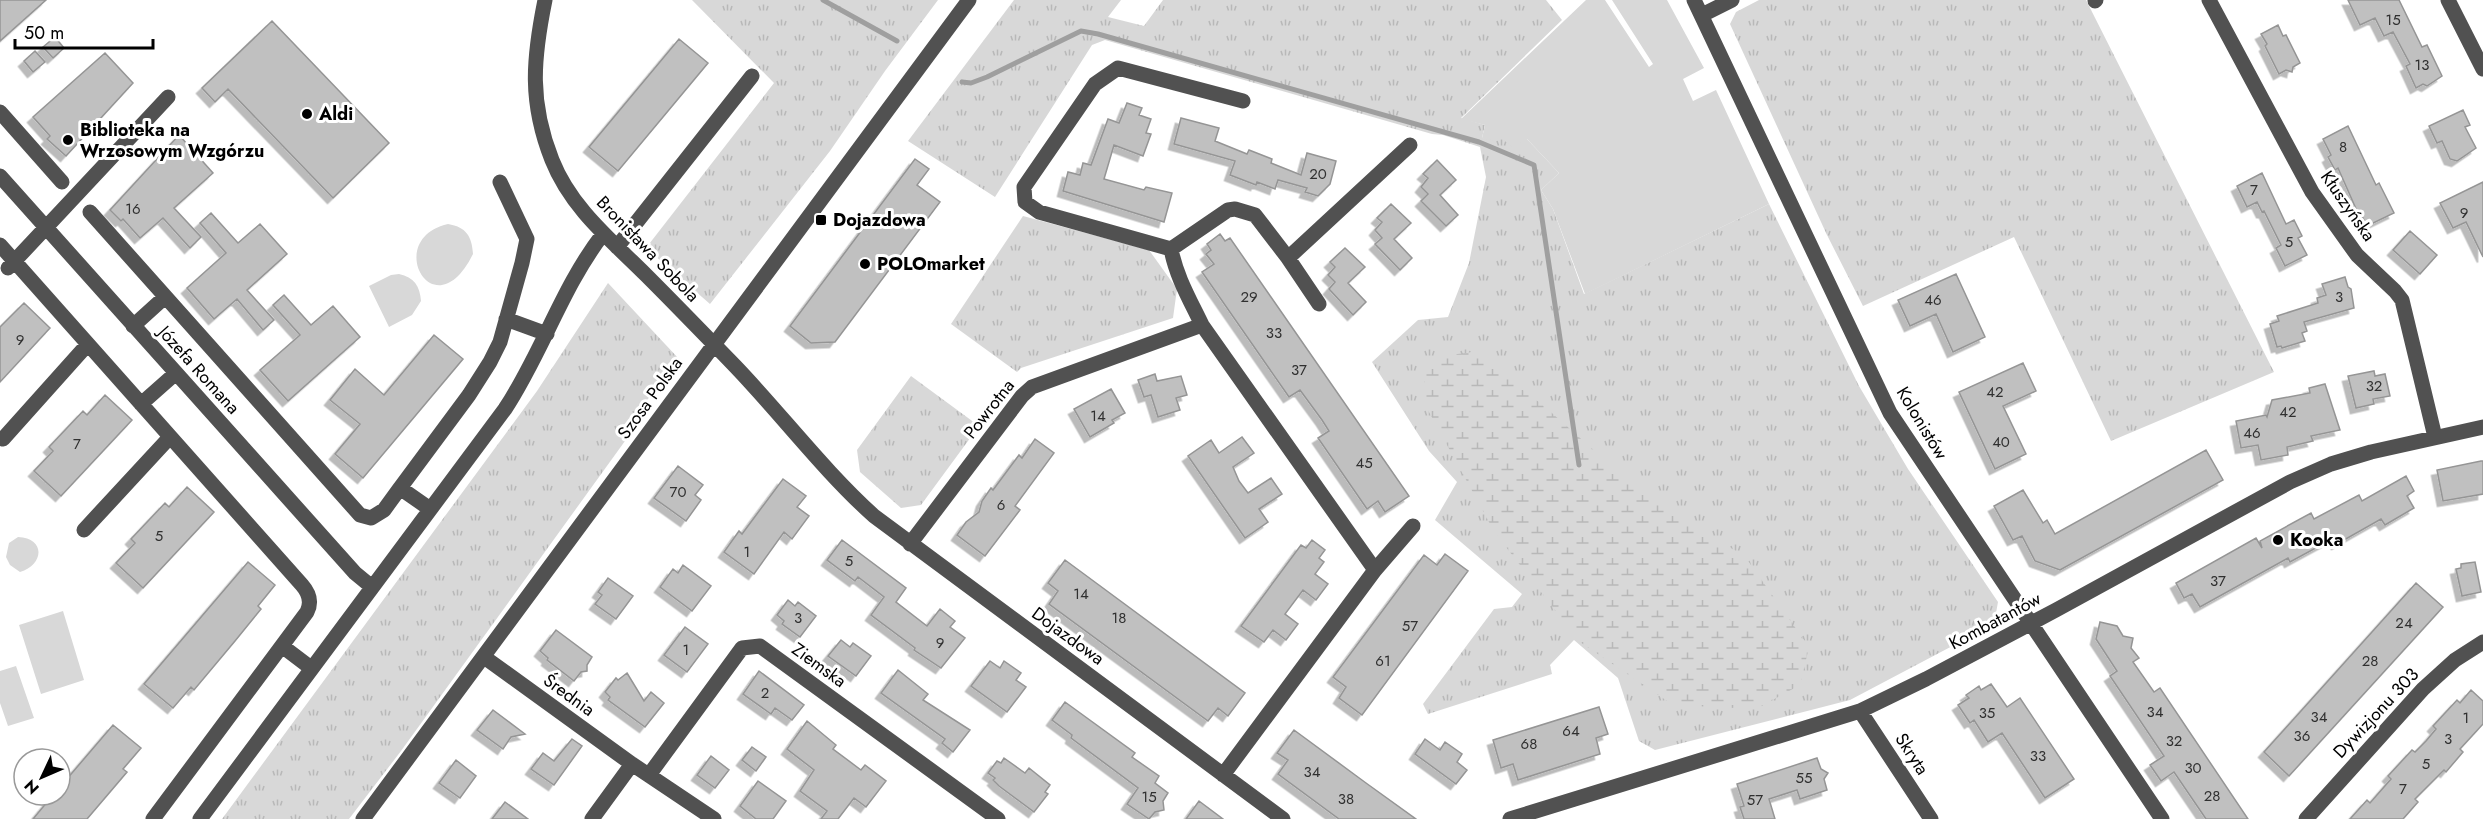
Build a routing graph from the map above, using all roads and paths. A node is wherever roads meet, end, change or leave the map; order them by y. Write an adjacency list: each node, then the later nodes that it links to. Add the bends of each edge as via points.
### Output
1 (546, 0): 19 (street, Bronisława Sobola, via 534,68 543,133 560,176 582,211)
2 (969, 0): 32 (street, Szosa Polska)
3 (1694, 0): 7 (street, Kolonistów)
4 (1732, 0): 7 (street)
5 (2209, 0): 37 (street, Kłuszyńska, via 2312,192 2357,255 2402,300)
6 (2448, 0): 8 (street)
7 (1702, 15): 46 (street, Kolonistów, via 1890,413)
8 (2483, 69)
9 (752, 76): 21 (street)
10 (168, 97): 18 (street)
11 (1243, 101): 22 (street, via 1118,68 1095,84 1024,187 1025,202 1038,212)
12 (0, 112): 15 (street)
13 (1410, 145): 23 (street)
14 (0, 176): 18 (street, Józefa Romana)
15 (62, 182)
16 (500, 182): 27 (street, via 527,239)
17 (90, 212): 25 (street)
18 (45, 227): 24 (street); 29 (street, Józefa Romana)
19 (603, 234): 21 (street, Bronisława Sobola); 30 (street, via 580,266)
20 (0, 245): 24 (street)
21 (617, 247): 32 (street, Bronisława Sobola)
22 (1171, 249): 23 (street, via 1235,209 1255,215); 28 (street, via 1176,272)
23 (1288, 258): 26 (street)
24 (6, 266): 31 (street)
25 (165, 297): 29 (street); 39 (street, via 360,515 371,518 380,514)
26 (1319, 304)
27 (506, 319): 30 (street); 39 (street, via 490,362)
28 (1202, 325): 43 (street, Powrotna, via 1032,387); 44 (street)
29 (133, 326): 33 (street, Józefa Romana)
30 (547, 334): 40 (street, via 505,409)
31 (88, 344): 34 (street); 38 (street)
32 (714, 344): 43 (street, Dojazdowa, via 857,500); 49 (street, Szosa Polska)
33 (176, 373): 34 (street); 45 (street, Józefa Romana, via 355,573)
34 (141, 404): 36 (street)
35 (2483, 427): 37 (street, Kombatantów)
36 (170, 436): 42 (street); 48 (street, via 306,590 309,608)
37 (2435, 436): 46 (street, Kombatantów, via 2348,459 2290,482)
38 (3, 439)
39 (400, 488): 40 (street)
40 (430, 509): 45 (street)
41 (1413, 526): 44 (street)
42 (84, 530)
43 (910, 544): 54 (street, Dojazdowa)
44 (1375, 570): 54 (street)
45 (372, 587): 50 (street)
46 (2030, 623): 51 (street, Kombatantów); 64 (street, Kolonistów)
47 (2483, 642): 65 (street, Dywizjonu 303, via 2455,660 2423,689)
48 (282, 646): 50 (street); 55 (street)
49 (484, 657): 52 (street, Średnia); 57 (street, Szosa Polska)
50 (311, 668): 56 (street)
51 (1860, 711): 62 (street, Kombatantów); 63 (street, Skryta)
52 (632, 764): 53 (street, Średnia); 58 (street)
53 (649, 775): 59 (street, Średnia); 60 (street, Ziemska, via 742,648 760,646)
54 (1223, 775): 61 (street, Dojazdowa)
55 (153, 819)
56 (200, 819)
57 (363, 819)
58 (592, 819)
59 (714, 819)
60 (998, 819)
61 (1282, 819)
62 (1510, 819)
63 (1931, 819)
64 (2162, 819)
65 (2306, 819)

